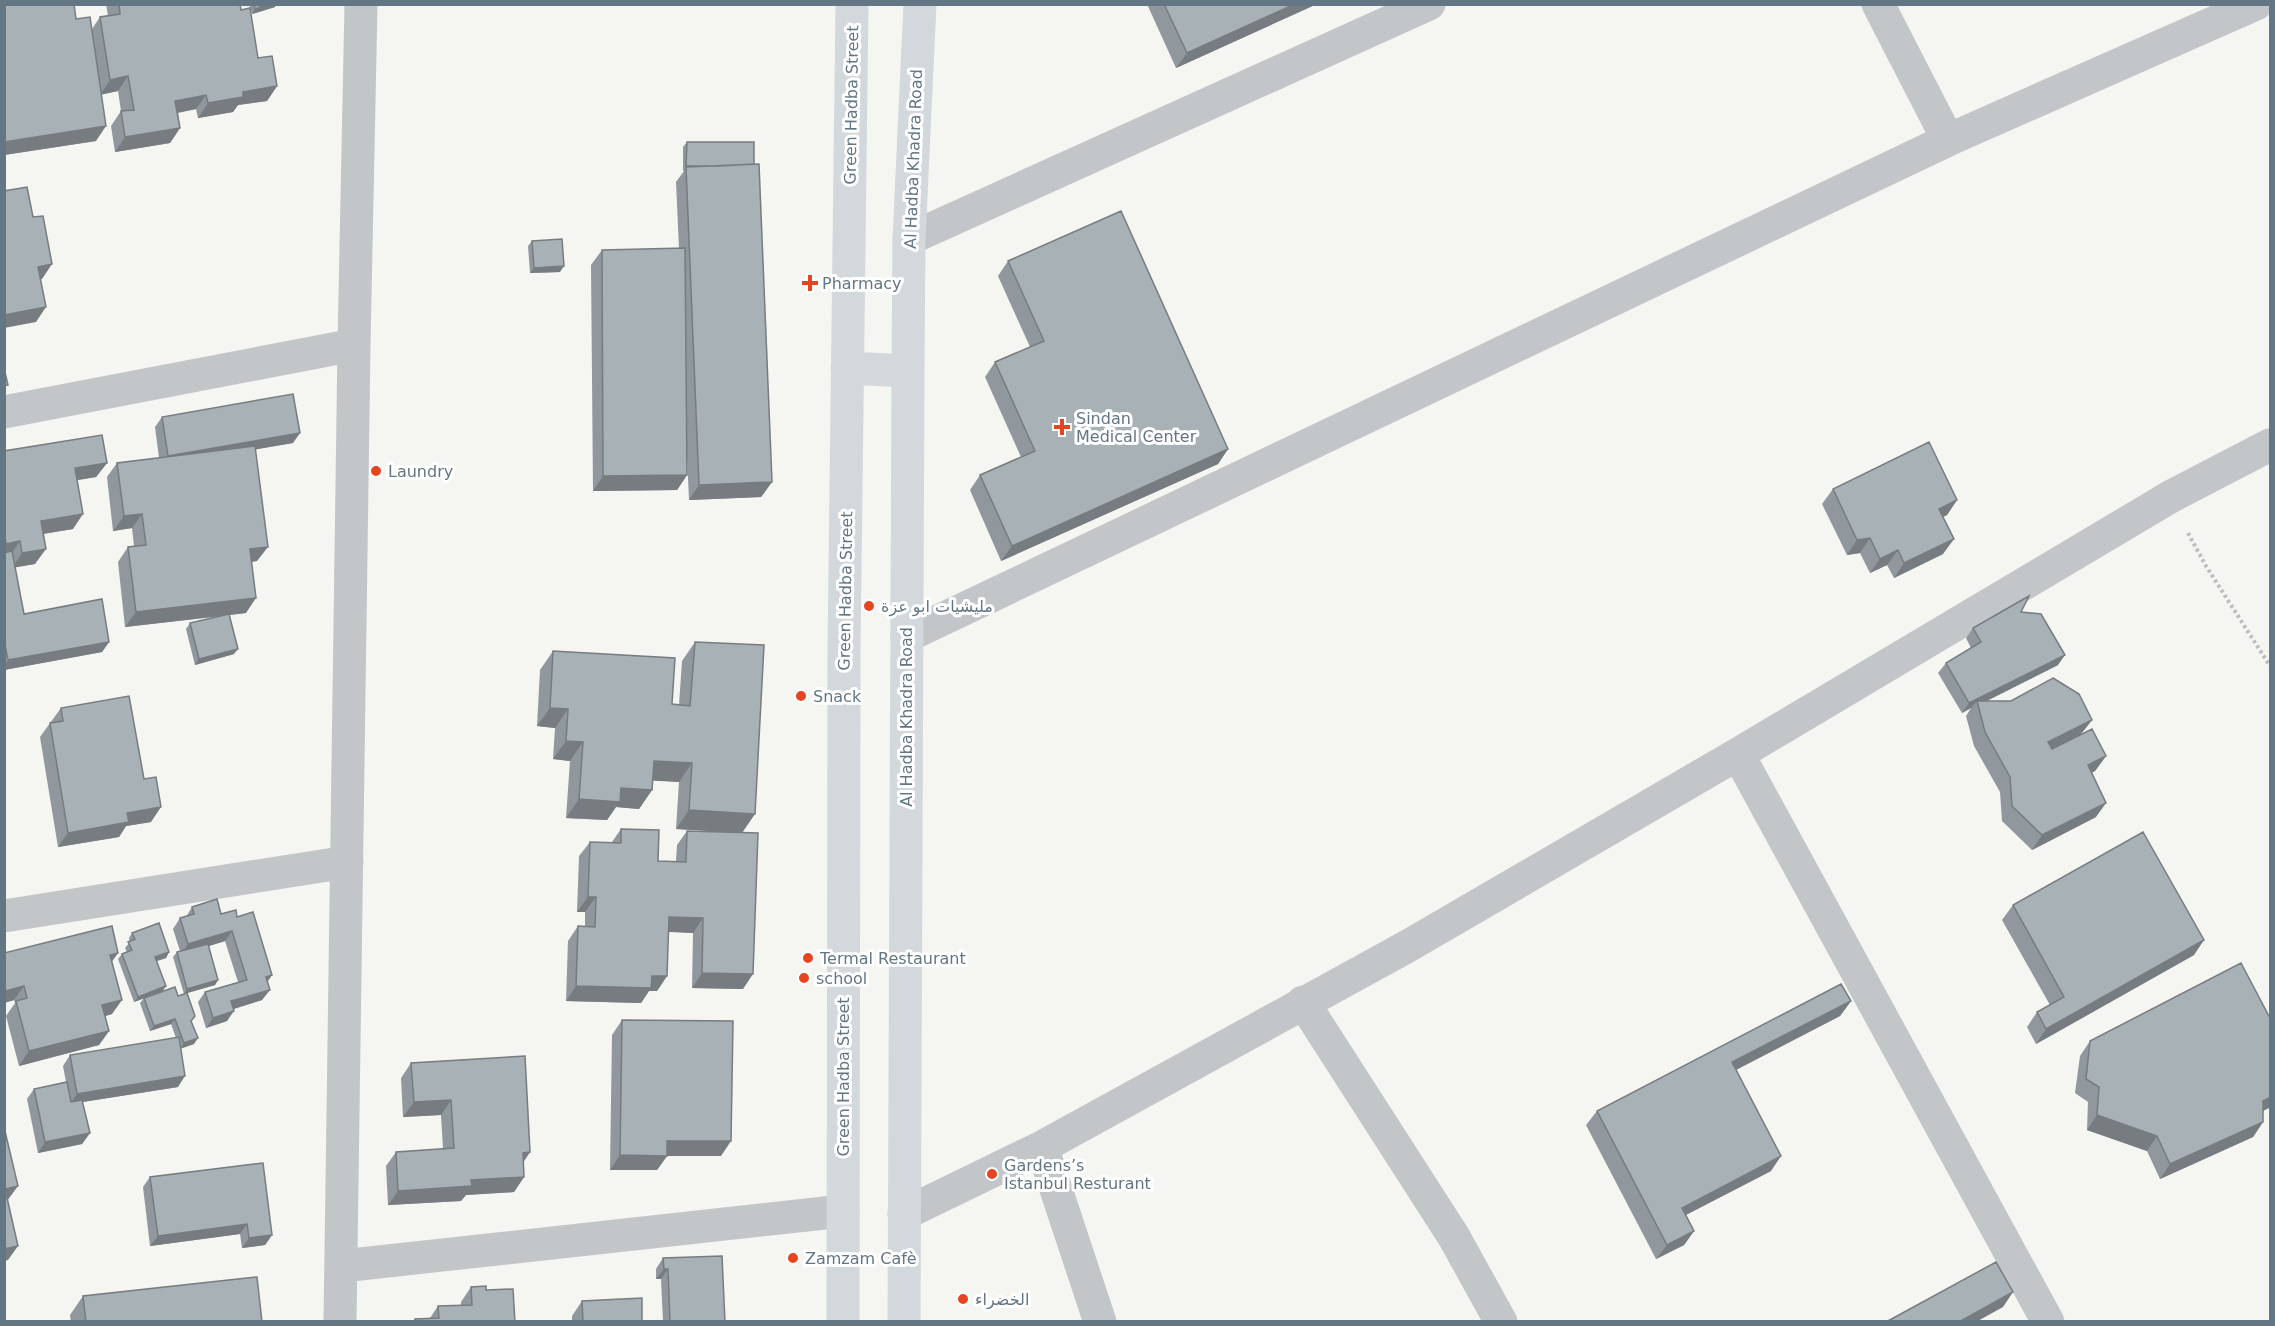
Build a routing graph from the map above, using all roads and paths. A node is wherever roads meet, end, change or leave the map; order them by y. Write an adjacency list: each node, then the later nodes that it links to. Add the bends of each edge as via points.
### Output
1 (362, 4): 9 (street)
2 (852, 4): 10 (main road, Green Hadba Street)
3 (920, 4): 8 (main road, Al Hadba Khadra Road)
4 (1429, 4): 8 (street)
5 (1878, 4): 7 (street)
6 (2256, 4): 7 (street)
7 (1948, 140): 15 (street)
8 (909, 238): 11 (main road, Al Hadba Khadra Road)
9 (354, 345): 12 (street); 18 (street)
10 (848, 368): 11 (main road); 22 (main road, Green Hadba Street)
11 (908, 371): 15 (main road, Al Hadba Khadra Road)
12 (4, 412)
13 (2271, 445): 14 (street)
14 (2170, 497): 16 (path, via 2206,566); 17 (street)
15 (907, 636): 23 (main road, Al Hadba Khadra Road)
16 (2271, 666)
17 (1738, 754): 20 (street, via 1408,946); 30 (street)
18 (347, 862): 19 (street); 24 (street)
19 (4, 915)
20 (1303, 1002): 21 (street); 29 (street, via 1454,1237)
21 (1042, 1147): 23 (street); 28 (street)
22 (843, 1211): 24 (street); 26 (main road, Green Hadba Street)
23 (904, 1214): 27 (main road, Al Hadba Khadra Road)
24 (342, 1266): 25 (street)
25 (340, 1322)
26 (843, 1322)
27 (904, 1322)
28 (1101, 1322)
29 (1501, 1322)
30 (2048, 1322)

